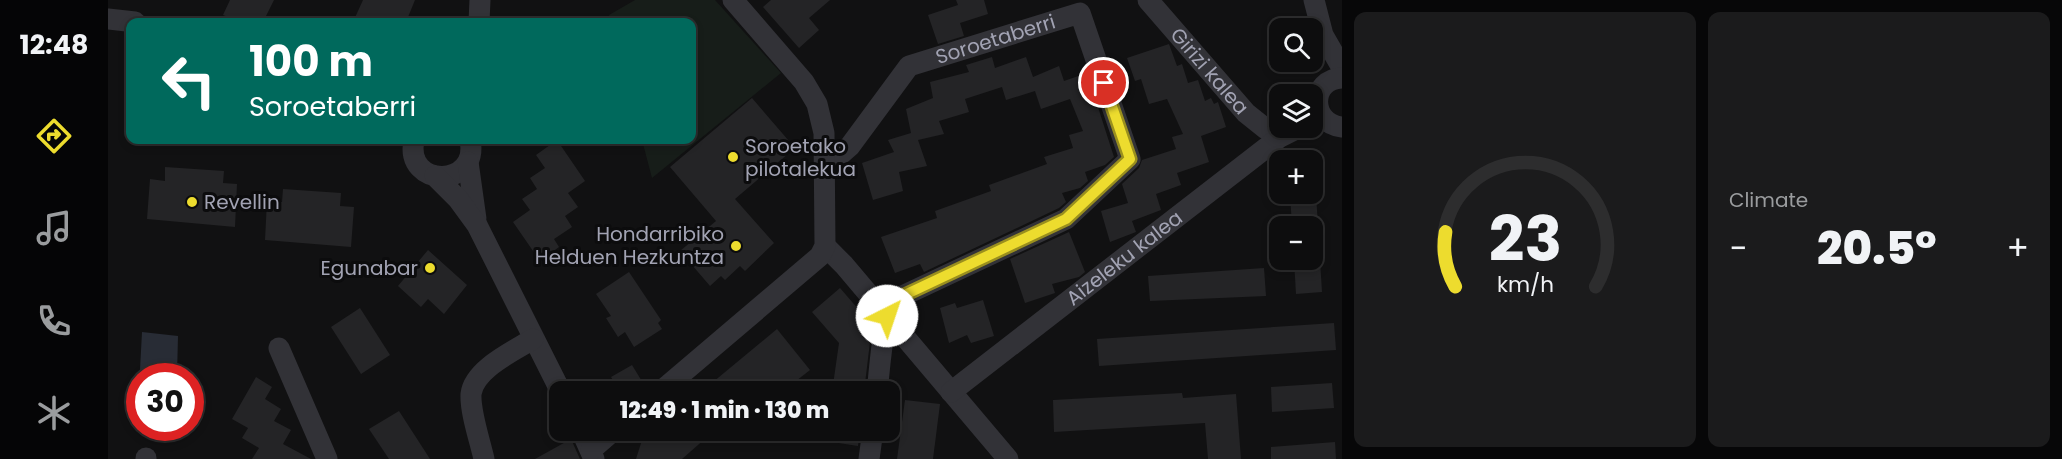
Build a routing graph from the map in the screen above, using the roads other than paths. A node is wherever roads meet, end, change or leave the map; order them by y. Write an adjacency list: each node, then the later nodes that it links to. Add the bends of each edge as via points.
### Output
1 (480, 0): 5 (street)
2 (733, 0): 17 (street, via 804,82 817,104)
3 (1148, 0): 13 (street, Girizi kalea, via 1246,113)
4 (1314, 0): 6 (street)
5 (479, 18)
6 (1319, 18)
7 (108, 19): 8 (street)
8 (126, 21)
9 (1323, 35): 10 (street); 11 (street)
10 (1342, 68)
11 (1324, 90): 12 (street, via 1319,110)
12 (1331, 126)
13 (1269, 129)
14 (1279, 138): 28 (street, Aizeleku kalea)
15 (410, 144): 19 (street, via 418,166)
16 (470, 144): 18 (street)
17 (825, 157): 21 (street); 22 (street, Soroetaberri, via 842,153 850,146 909,66 1080,13 1130,159 1066,219 896,299)
18 (468, 162): 19 (street, via 453,174); 20 (street)
19 (435, 176): 20 (street)
20 (477, 225): 23 (street)
21 (825, 246): 22 (street); 26 (street, via 820,256)
22 (887, 316): 27 (street); 28 (street)
23 (533, 339): 25 (street); 33 (street, via 487,369 473,386 471,401)
24 (279, 348): 32 (street)
25 (555, 381)
26 (673, 381)
27 (879, 381)
28 (954, 395): 35 (street)
29 (604, 441): 31 (street)
30 (871, 441): 34 (street)
31 (593, 454)
32 (327, 459)
33 (484, 459)
34 (869, 459)
35 (1008, 459)

